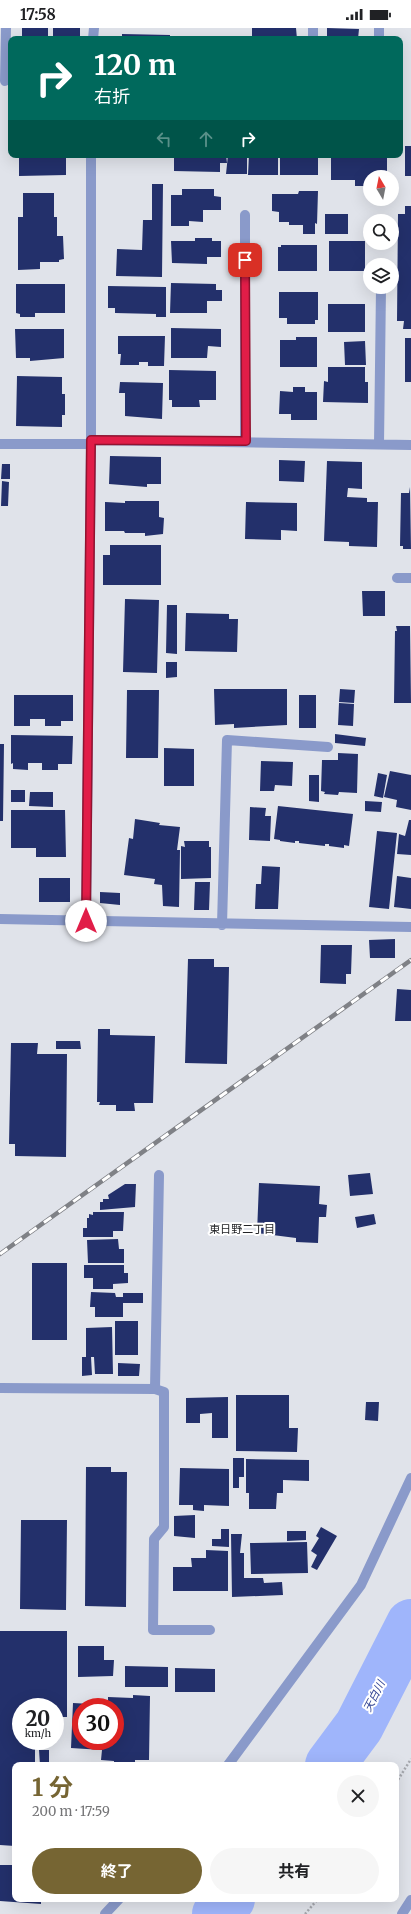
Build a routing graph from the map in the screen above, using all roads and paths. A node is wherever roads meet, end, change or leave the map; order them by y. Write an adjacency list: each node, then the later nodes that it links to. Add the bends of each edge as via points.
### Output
1 (6, 28): 2 (street)
2 (5, 81)
3 (91, 158): 7 (street)
4 (245, 215): 6 (street)
5 (381, 294): 9 (street)
6 (246, 441): 7 (street); 9 (street)
7 (91, 442): 8 (street); 15 (street)
8 (0, 444)
9 (379, 444): 10 (street)
10 (411, 445)
11 (397, 578): 12 (street)
12 (411, 578)
13 (328, 747): 16 (street, via 227,740)
14 (0, 919): 15 (street)
15 (86, 921): 16 (street)
16 (222, 925): 17 (street)
17 (411, 927)
18 (159, 1175): 20 (street)
19 (0, 1388): 20 (street)
20 (156, 1389): 22 (street, via 164,1392 164,1527 154,1538 153,1630)
21 (411, 1478): 24 (street, via 361,1585)
22 (210, 1630)
23 (411, 1759): 25 (path)
24 (230, 1762)
25 (399, 1778)
26 (411, 1900): 31 (street)
27 (116, 1902): 29 (street)
28 (315, 1902): 30 (path)
29 (105, 1914)
30 (304, 1914)
31 (402, 1914)

